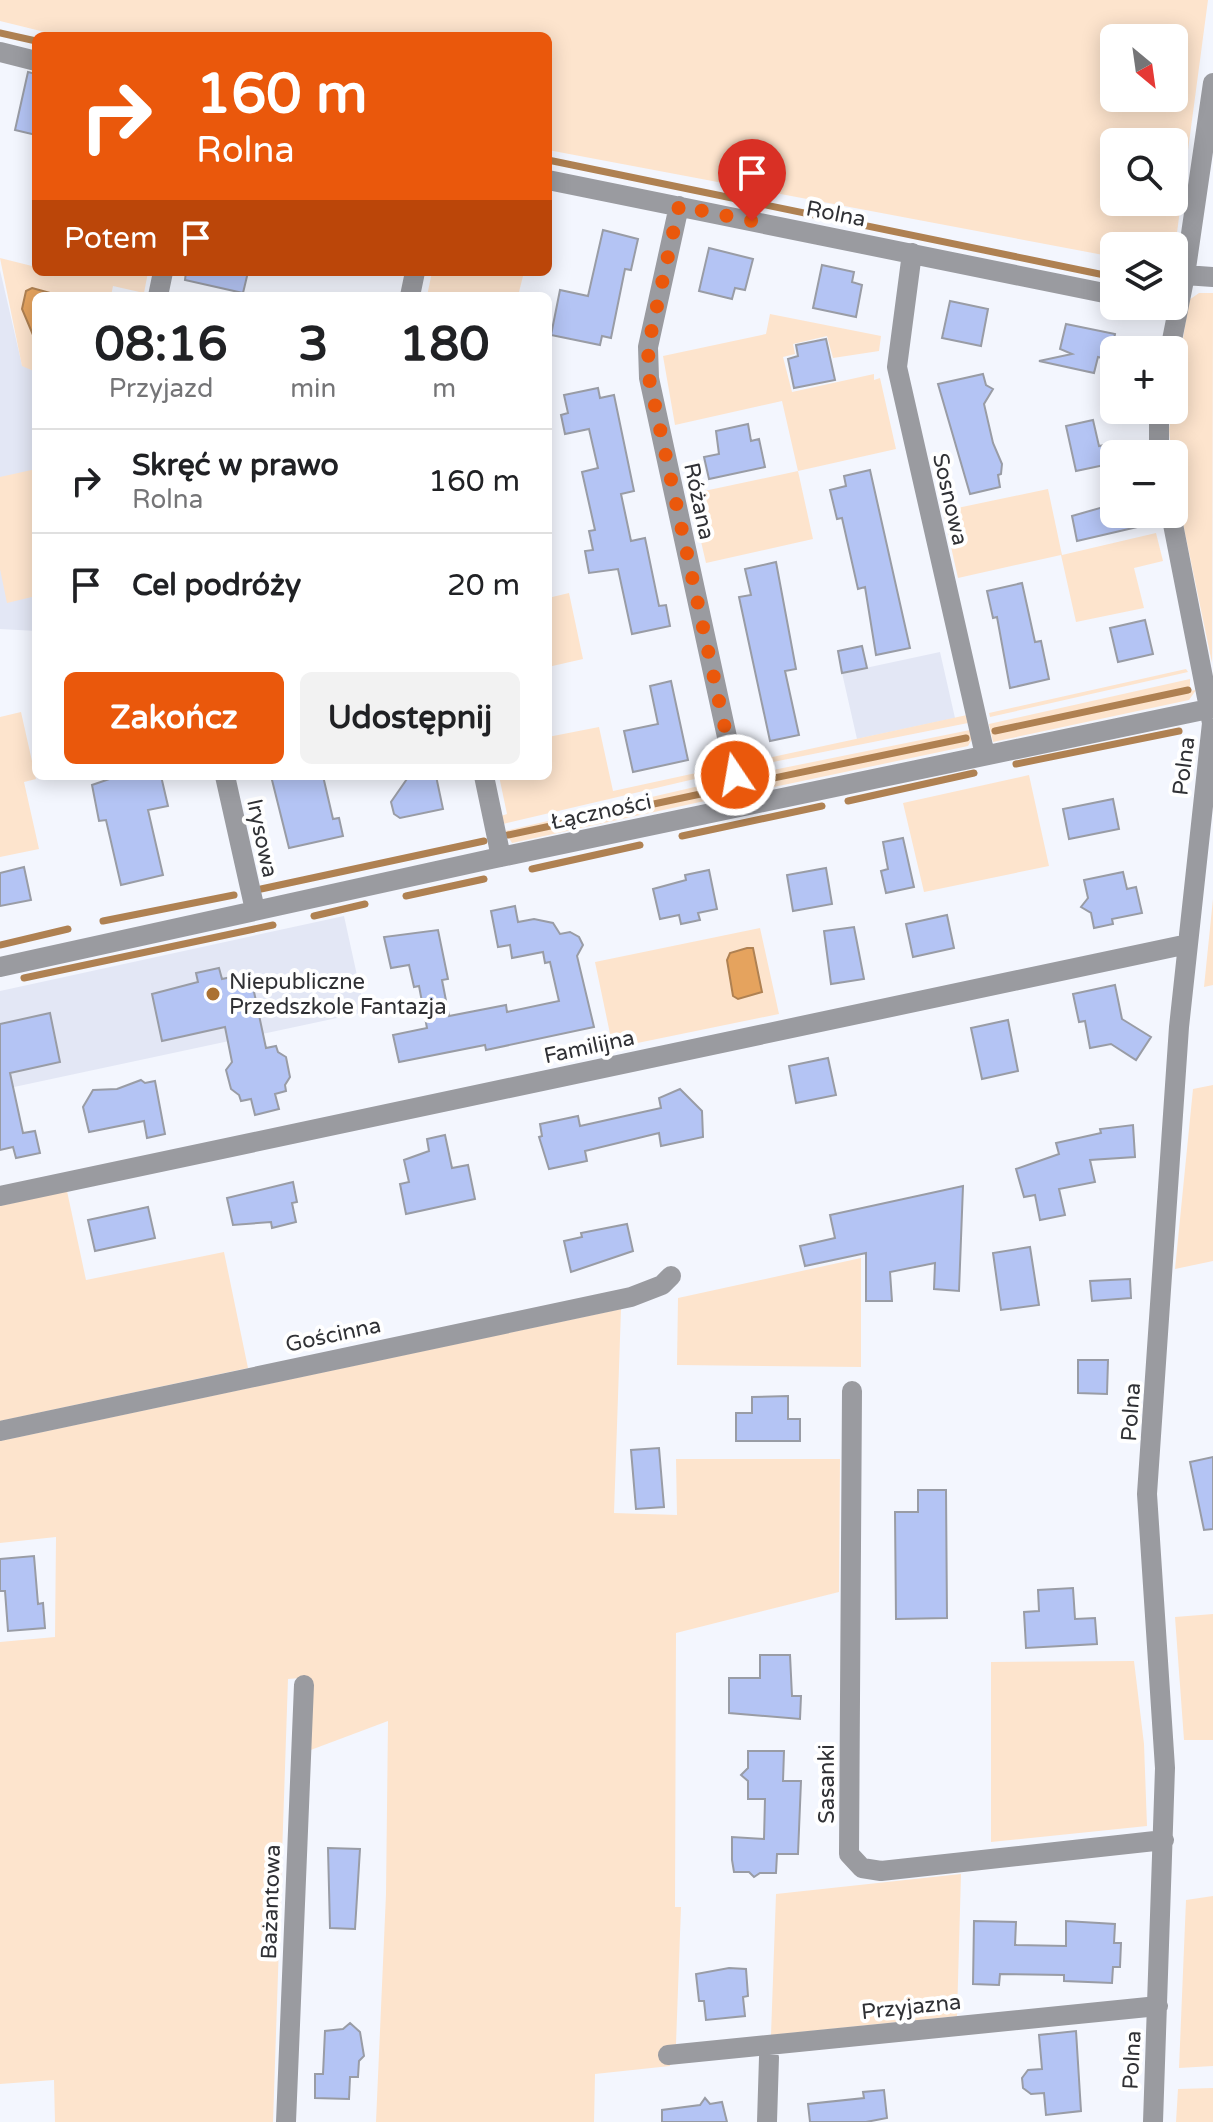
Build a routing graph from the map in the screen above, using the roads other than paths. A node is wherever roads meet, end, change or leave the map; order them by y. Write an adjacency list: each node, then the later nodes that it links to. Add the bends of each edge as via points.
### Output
1 (0, 52): 2 (street)
2 (32, 60)
3 (1213, 83): 7 (street)
4 (552, 181): 5 (street, Rolna)
5 (679, 206): 6 (street, Rolna); 16 (street, Różana, via 648,347 649,378)
6 (912, 253): 10 (street, Rolna); 13 (street, Sosnowa, via 897,367)
7 (1188, 254)
8 (1188, 275): 9 (street)
9 (1213, 277)
10 (1100, 292)
11 (1174, 528): 12 (street, Polna)
12 (1212, 708): 13 (street, Łączności); 19 (street, Polna)
13 (985, 755): 16 (street, Łączności)
14 (226, 780): 18 (street, Irysowa)
15 (485, 780): 17 (street)
16 (742, 806): 17 (street, Łączności)
17 (501, 857): 18 (street, Łączności)
18 (255, 910): 20 (street, Łączności)
19 (1188, 944): 21 (street, Familijna); 26 (street, Polna, via 1147,1494 1165,1768)
20 (0, 967)
21 (0, 1196)
22 (671, 1276): 24 (street, Gościnna, via 631,1297)
23 (852, 1391): 26 (street, Sasanki, via 849,1854 862,1868 881,1871)
24 (0, 1431)
25 (304, 1685): 30 (street, Bażantowa)
26 (1164, 1840): 27 (street, Polna)
27 (1158, 2006): 28 (street, Przyjazna); 32 (street, Polna)
28 (668, 2055)
29 (769, 2057): 31 (street)
30 (286, 2122)
31 (767, 2122)
32 (1153, 2122)

